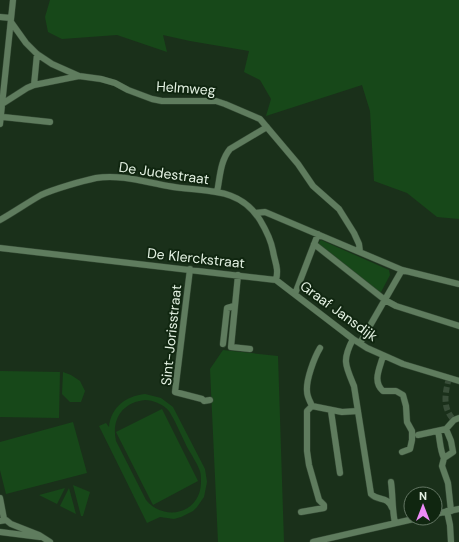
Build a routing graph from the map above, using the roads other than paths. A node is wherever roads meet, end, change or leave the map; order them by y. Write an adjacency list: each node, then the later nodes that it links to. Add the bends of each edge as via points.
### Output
1 (13, 0): 3 (street)
2 (0, 17): 3 (street)
3 (11, 20): 4 (street, Helmweg, via 26,43); 6 (street)
4 (38, 54): 7 (street, Helmweg, via 52,64); 8 (street)
5 (0, 56): 6 (street)
6 (8, 57): 9 (street)
7 (79, 76): 8 (street); 13 (street, Helmweg, via 115,83 162,101 216,101 260,119)
8 (34, 85): 9 (street)
9 (2, 104): 10 (street)
10 (0, 115): 11 (street); 12 (street)
11 (50, 122)
12 (0, 124)
13 (267, 127): 14 (street, via 230,149 223,161); 20 (street, Helmweg, via 313,186 339,209 354,233)
14 (217, 192): 15 (street, De Judestraat, via 240,199); 16 (street, De Judestraat, via 122,178 96,178 41,195)
15 (255, 213): 17 (street, via 265,212); 24 (street, De Judestraat, via 272,243 278,272)
16 (0, 220)
17 (318, 234): 18 (street); 20 (street)
18 (314, 244): 26 (street); 27 (street)
19 (0, 248): 21 (street, De Klerckstraat)
20 (360, 252): 22 (street)
21 (190, 270): 23 (street, De Klerckstraat); 37 (street, Sint-Jorisstraat, via 175,392 204,401)
22 (402, 270): 25 (street); 27 (street)
23 (238, 275): 24 (street, De Klerckstraat); 28 (street)
24 (276, 280): 26 (street, Graaf Jansdijk)
25 (459, 284)
26 (295, 294): 30 (street, Graaf Jansdijk)
27 (384, 300): 29 (street); 31 (street)
28 (234, 306): 32 (street, via 227,308); 34 (street, via 231,347)
29 (459, 326)
30 (353, 339): 31 (street, Graaf Jansdijk); 40 (street, via 345,360 354,386)
31 (360, 343): 35 (street, Graaf Jansdijk)
32 (223, 344)
33 (320, 348): 38 (street, via 307,386)
34 (250, 349)
35 (383, 356): 36 (street, Graaf Jansdijk); 43 (street, via 377,375 378,383 383,391 396,391 403,395 407,422)
36 (459, 381)
37 (210, 400)
38 (312, 406): 39 (street); 56 (street, via 307,411 307,451 319,500 324,508)
39 (331, 411): 40 (street); 50 (street)
40 (358, 411): 53 (street, via 371,494 375,498 388,501)
41 (459, 418): 42 (street)
42 (446, 429): 44 (street); 48 (street)
43 (412, 431): 45 (street); 46 (street)
44 (438, 431): 45 (street); 49 (street)
45 (418, 434): 46 (street, via 416,439)
46 (412, 440): 47 (street, via 410,449)
47 (402, 452)
48 (456, 453): 49 (street)
49 (444, 458): 55 (street, via 442,466 448,483)
50 (340, 473)
51 (391, 482): 53 (street, via 394,503)
52 (0, 498): 58 (street)
53 (392, 508): 60 (street)
54 (459, 509): 55 (street)
55 (449, 511): 57 (street); 67 (street)
56 (301, 512)
57 (443, 512)
58 (1, 520): 61 (street, via 8,520)
59 (403, 521): 60 (street)
60 (395, 523): 66 (street)
61 (11, 524): 63 (street); 64 (street)
62 (0, 532): 63 (street)
63 (8, 532): 64 (street)
64 (42, 538): 65 (street)
65 (50, 542)
66 (313, 542)
67 (451, 542)

